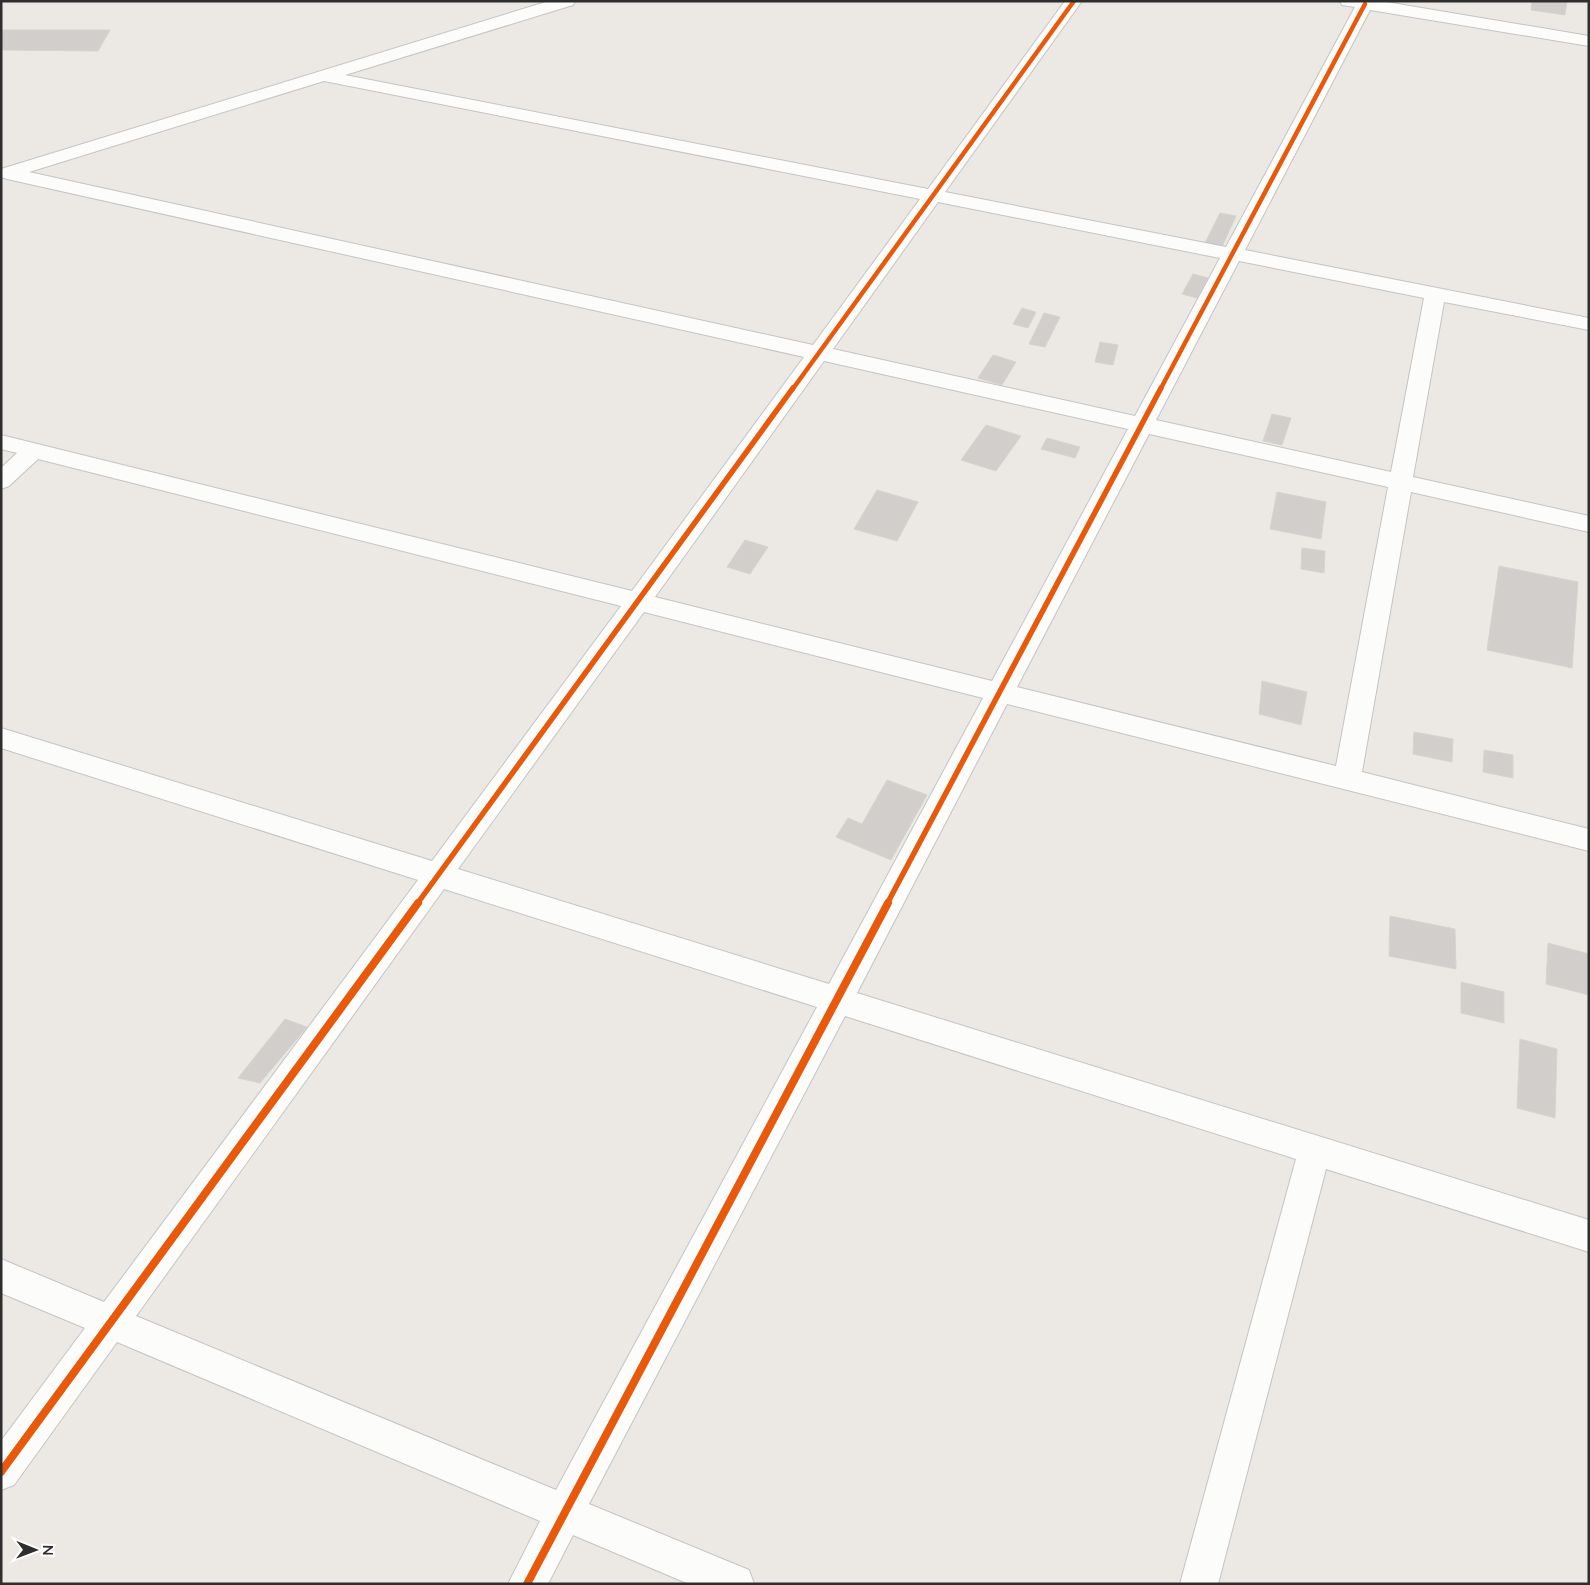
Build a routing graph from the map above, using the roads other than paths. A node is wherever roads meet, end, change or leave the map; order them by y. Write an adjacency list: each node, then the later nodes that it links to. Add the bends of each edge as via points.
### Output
1 (567, 1): 5 (street)
2 (1074, 1): 7 (street)
3 (1357, 3): 4 (street); 8 (street)
4 (1589, 41)
5 (324, 76): 6 (street); 7 (street)
6 (4, 174): 11 (street)
7 (933, 195): 8 (street); 11 (street)
8 (1232, 254): 9 (street); 12 (street)
9 (1435, 294): 10 (street); 16 (street)
10 (1589, 324)
11 (818, 353): 12 (street); 18 (street)
12 (1142, 425): 16 (street); 19 (street)
13 (1, 442): 14 (street)
14 (34, 450): 15 (street); 18 (street)
15 (1, 481)
16 (1401, 482): 17 (street); 21 (street)
17 (1589, 524)
18 (638, 602): 19 (street); 23 (street)
19 (1000, 693): 21 (street); 24 (street)
20 (1, 738): 23 (street)
21 (1347, 780): 22 (street)
22 (1589, 840)
23 (437, 874): 24 (street); 28 (street)
24 (837, 1001): 25 (street); 30 (street)
25 (1315, 1150): 26 (street); 33 (street)
26 (1589, 1236)
27 (1, 1276): 28 (street)
28 (111, 1321): 29 (street); 30 (street)
29 (1, 1472)
30 (565, 1512): 31 (street); 32 (street)
31 (528, 1584)
32 (735, 1584)
33 (1199, 1584)

